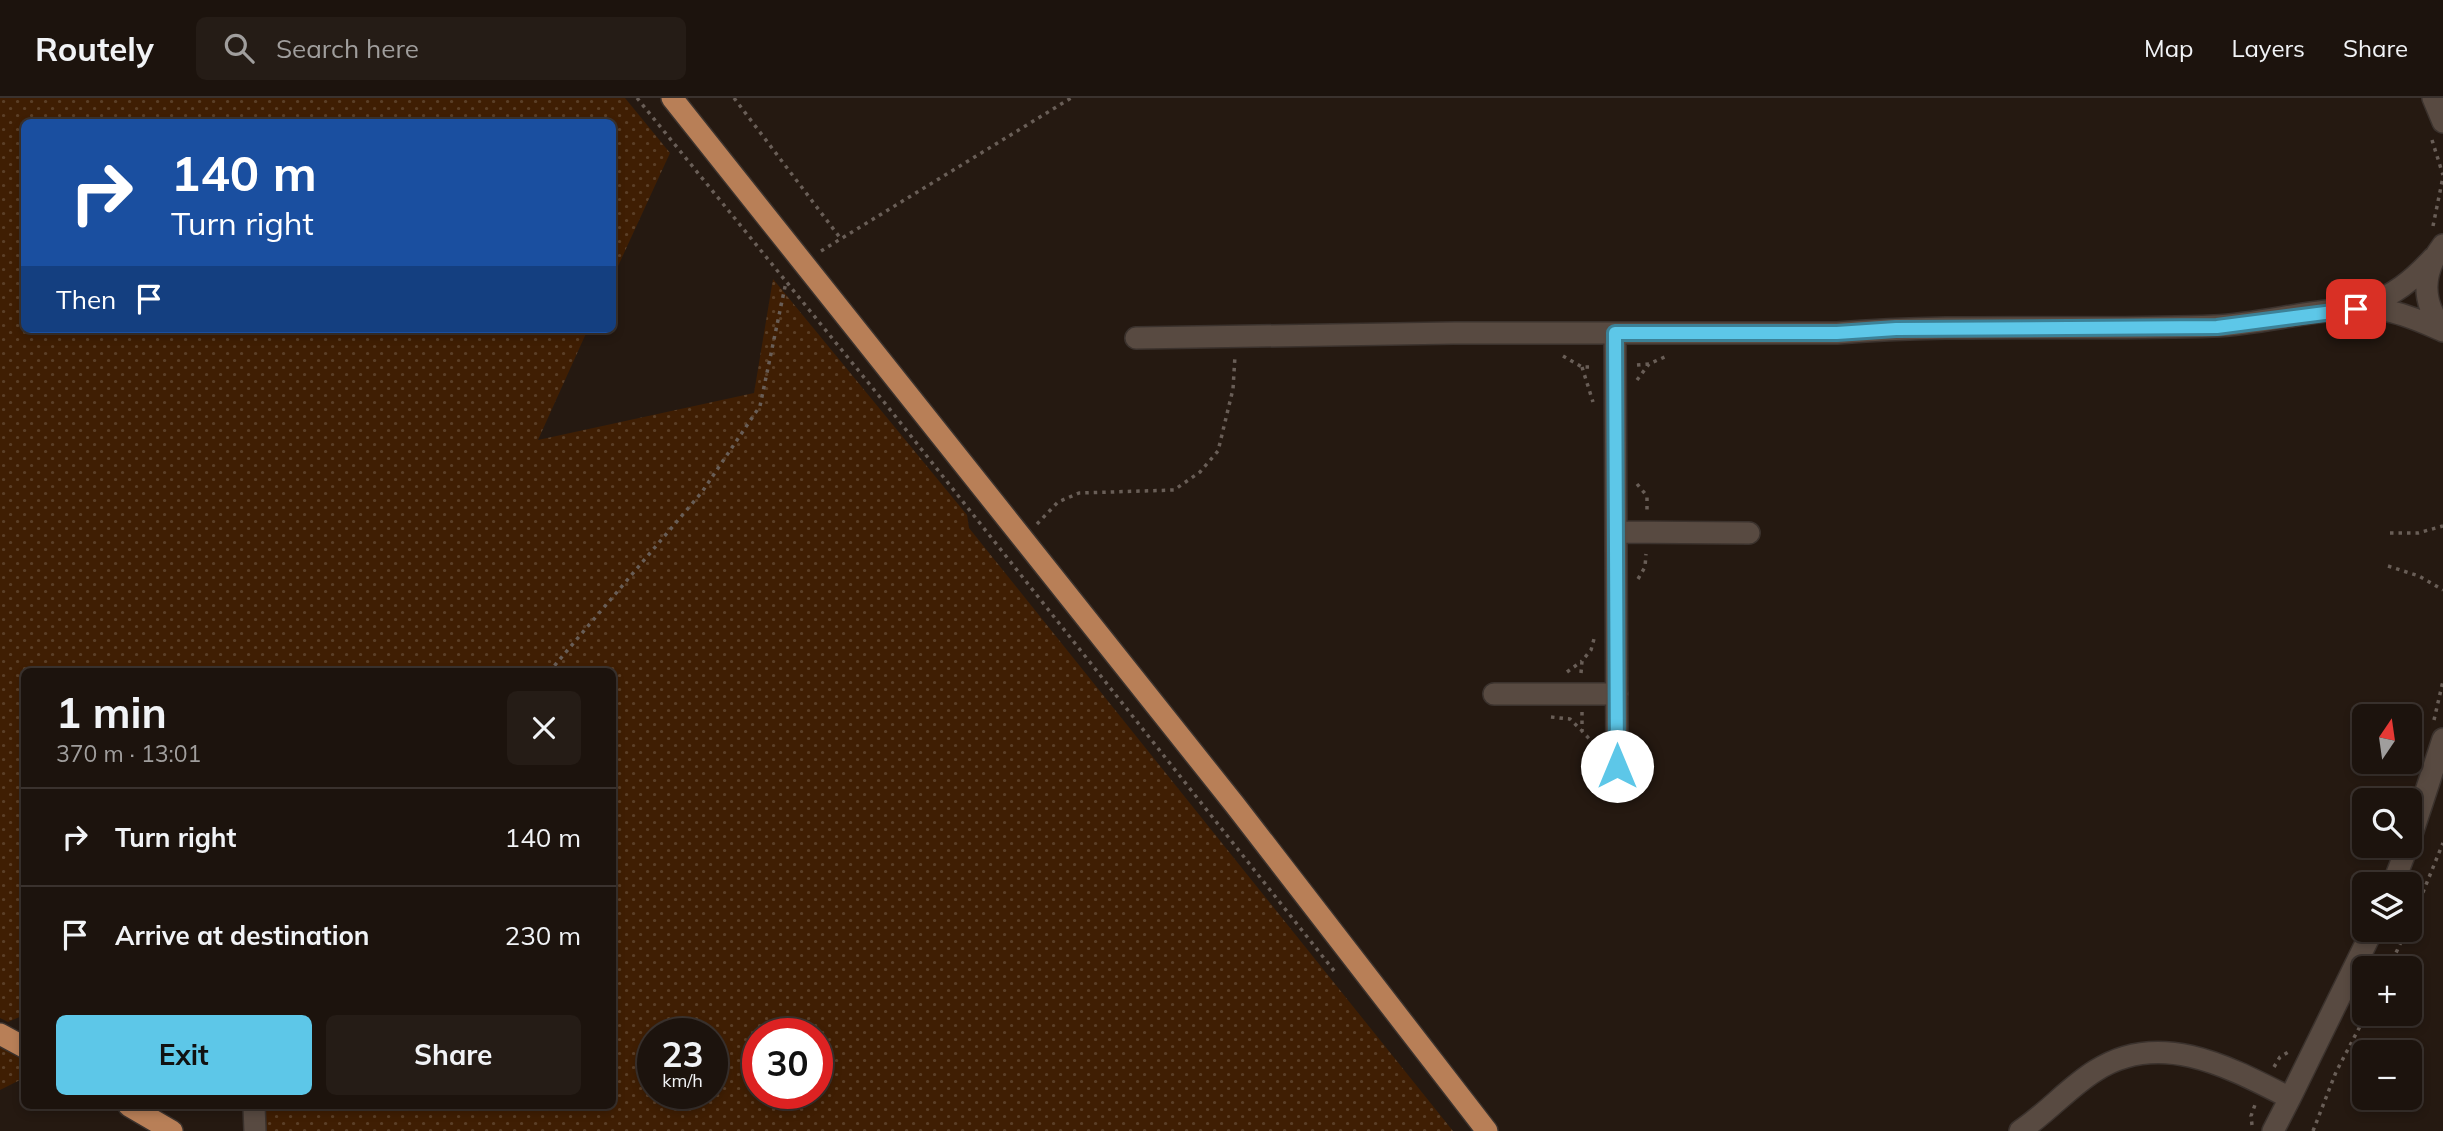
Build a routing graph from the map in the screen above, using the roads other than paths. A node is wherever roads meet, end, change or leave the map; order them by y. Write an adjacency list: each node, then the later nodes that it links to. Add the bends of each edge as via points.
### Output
1 (672, 98): 24 (main road, via 1236,804)
2 (2433, 98): 3 (street)
3 (2443, 122)
4 (2435, 246): 5 (street, via 2409,283); 6 (street, via 2426,298)
5 (2356, 309): 6 (street, via 2388,311); 7 (street, via 2217,327)
6 (2443, 330)
7 (1615, 333): 8 (street); 9 (street)
8 (1136, 338)
9 (1616, 533): 10 (street); 12 (street)
10 (1749, 533)
11 (1494, 694): 12 (street)
12 (1617, 694): 14 (street)
13 (2443, 739): 15 (street)
14 (1617, 766)
15 (2422, 803)
16 (2367, 942): 19 (street)
17 (0, 1034): 18 (main road)
18 (21, 1045)
19 (2290, 1098): 25 (street, via 2198,1056 2162,1051 2120,1056); 26 (street)
20 (134, 1109): 22 (main road)
21 (254, 1109): 23 (street)
22 (172, 1131)
23 (255, 1131)
24 (1487, 1131)
25 (2020, 1131)
26 (2273, 1131)

